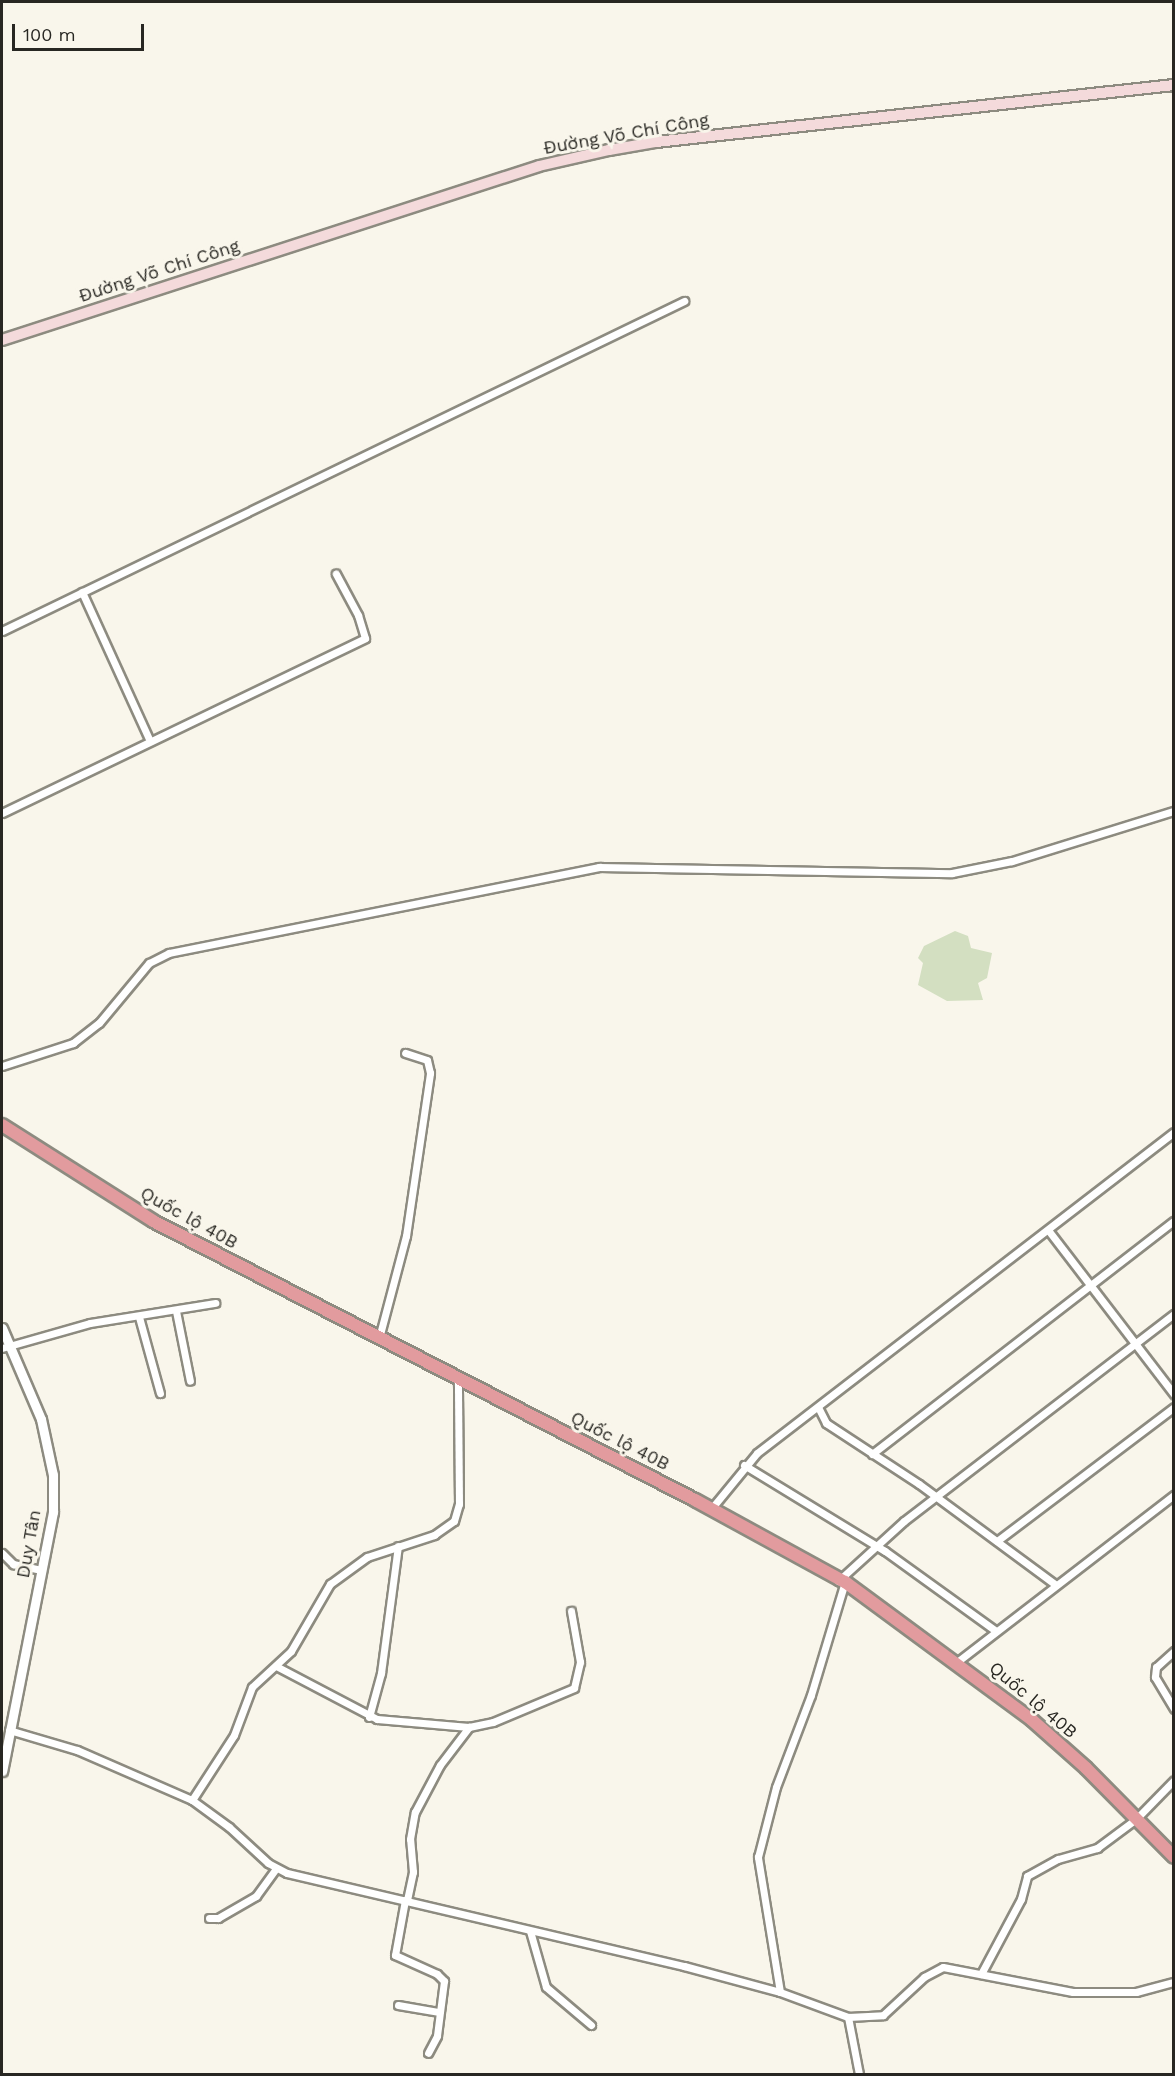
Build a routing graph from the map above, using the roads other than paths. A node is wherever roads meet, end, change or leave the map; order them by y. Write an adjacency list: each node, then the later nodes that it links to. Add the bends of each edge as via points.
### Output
1 (1173, 85): 3 (main road, Đường Võ Chí Công, via 703,136 609,150 527,169)
2 (684, 301): 5 (street)
3 (2, 340)
4 (336, 574): 7 (street, via 358,615 365,638)
5 (82, 592): 6 (street); 7 (street)
6 (2, 631)
7 (150, 741): 9 (street)
8 (1173, 811): 11 (street, via 1012,861 952,873 599,867 169,953 137,975 99,1023 80,1038)
9 (2, 813)
10 (405, 1053): 22 (street, via 427,1060 428,1093 406,1236)
11 (2, 1066)
12 (2, 1125): 22 (highway, Quốc lộ 40B, via 153,1221)
13 (1173, 1132): 15 (street)
14 (1173, 1221): 16 (street)
15 (1047, 1230): 16 (street); 29 (street)
16 (1090, 1285): 23 (street); 31 (street)
17 (215, 1303): 18 (street)
18 (176, 1311): 20 (street); 26 (street)
19 (1173, 1314): 23 (street)
20 (138, 1317): 24 (street, via 90,1323); 27 (street)
21 (2, 1328): 24 (street, Duy Tân)
22 (379, 1338): 25 (highway, Quốc lộ 40B)
23 (1135, 1344): 28 (street); 34 (street)
24 (5, 1347): 40 (street, Duy Tân, via 41,1419 53,1475 53,1512)
25 (458, 1378): 35 (highway, Quốc lộ 40B); 38 (street, via 458,1513 445,1530)
26 (190, 1381)
27 (160, 1393)
28 (1173, 1394)
29 (818, 1407): 31 (street, via 826,1423); 32 (street)
30 (1173, 1407): 36 (street)
31 (872, 1454): 34 (street)
32 (744, 1465): 35 (street); 37 (street)
33 (1173, 1495): 42 (street)
34 (935, 1497): 36 (street); 37 (street)
35 (711, 1509): 41 (highway, Quốc lộ 40B)
36 (997, 1541): 42 (street)
37 (875, 1545): 41 (street); 44 (street)
38 (398, 1546): 47 (street, via 367,1557 330,1584 296,1644); 49 (street, via 381,1673)
39 (2, 1553): 40 (street, via 13,1564)
40 (41, 1570): 51 (street, Duy Tân)
41 (842, 1582): 46 (highway, Quốc lộ 40B); 63 (street, via 811,1695 776,1786 758,1857)
42 (1056, 1585): 44 (street)
43 (571, 1611): 50 (street, via 580,1662 574,1688 493,1722)
44 (996, 1631): 46 (street)
45 (1173, 1651): 48 (street, via 1156,1667 1155,1677)
46 (957, 1662): 55 (highway, Quốc lộ 40B, via 1032,1720)
47 (276, 1666): 49 (street); 54 (street, via 256,1680 234,1735)
48 (1173, 1709)
49 (369, 1717): 50 (street, via 404,1724)
50 (469, 1727): 58 (street, via 440,1765 415,1812 410,1839 413,1872)
51 (9, 1730): 52 (street, Duy Tân); 54 (street, via 87,1755)
52 (2, 1771)
53 (1173, 1780): 55 (street)
54 (192, 1800): 57 (street)
55 (1136, 1819): 56 (highway, Quốc lộ 40B); 61 (street, via 1097,1848 1058,1859 1027,1876 1021,1899)
56 (1173, 1857)
57 (276, 1868): 58 (street); 59 (street, via 256,1896 218,1918)
58 (406, 1900): 60 (street); 65 (street, via 395,1955 443,1977)
59 (209, 1918)
60 (530, 1931): 63 (street); 67 (street, via 546,1987)
61 (981, 1974): 62 (street, via 1074,1992 1136,1992); 66 (street, via 954,1968 934,1970 883,2015)
62 (1173, 1982)
63 (780, 1992): 66 (street)
64 (398, 2005): 65 (street)
65 (439, 2012): 68 (street, via 437,2036)
66 (848, 2018): 69 (street)
67 (591, 2025)
68 (428, 2053)
69 (859, 2074)

